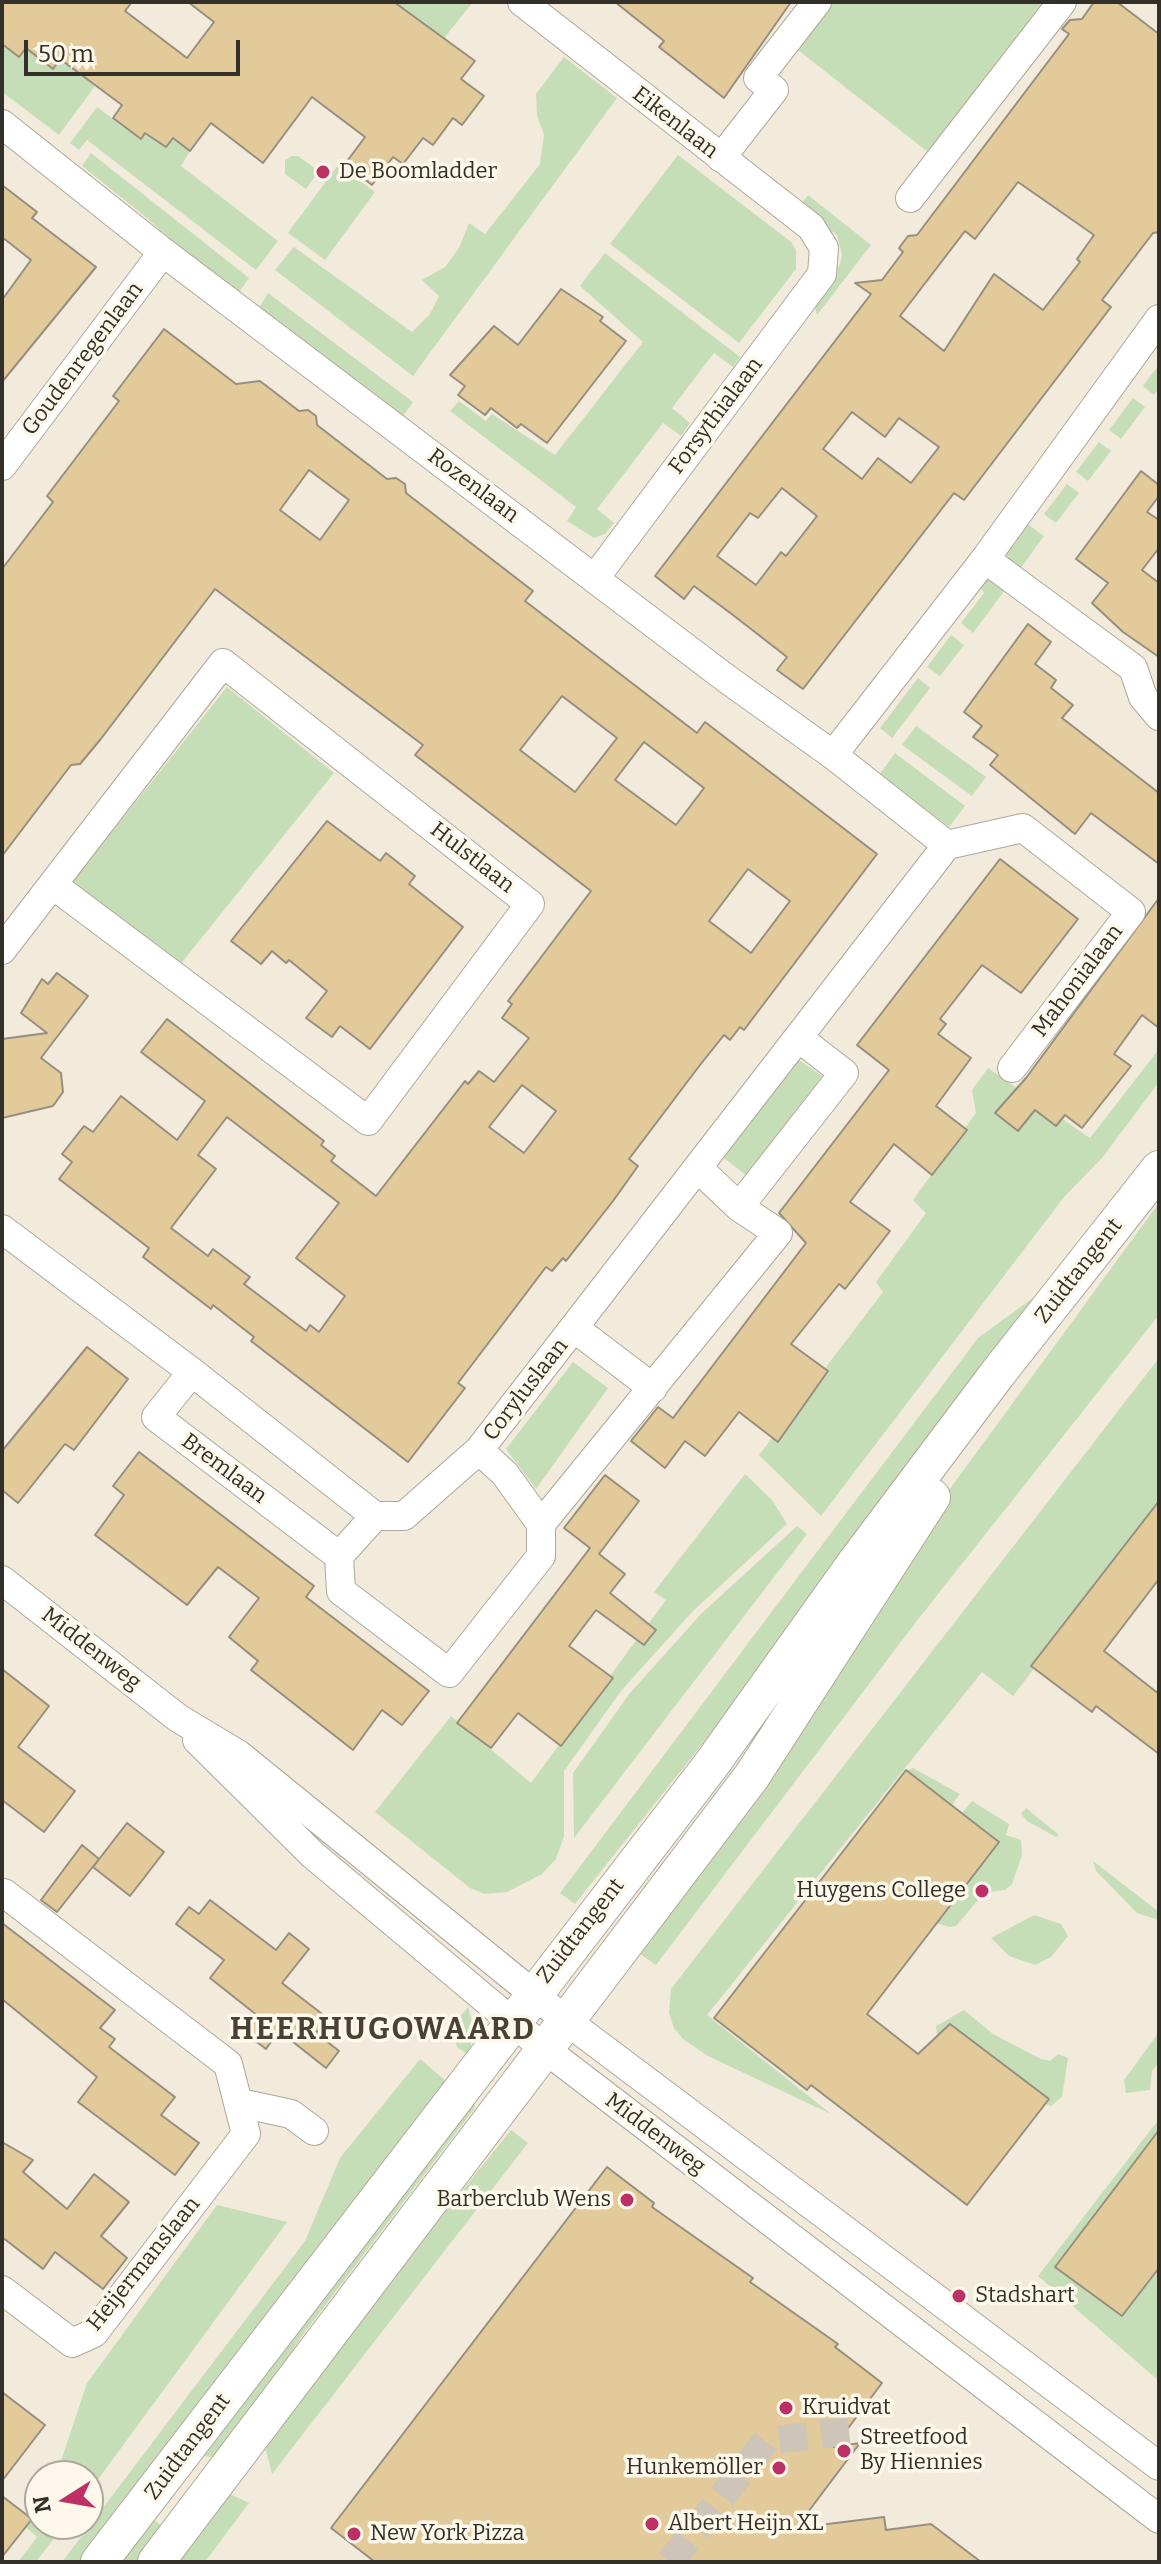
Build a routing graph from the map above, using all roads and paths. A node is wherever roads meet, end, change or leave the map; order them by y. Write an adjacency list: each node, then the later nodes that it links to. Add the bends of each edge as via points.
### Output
1 (522, 2): 5 (street, Eikenlaan)
2 (817, 2): 5 (street, via 758,78 774,90)
3 (1062, 2): 6 (street)
4 (2, 124): 8 (street, Rozenlaan)
5 (721, 158): 7 (street, Eikenlaan, via 811,227)
6 (910, 198)
7 (824, 248): 12 (street, Forsythialaan, via 825,261 814,285)
8 (163, 252): 10 (street, Goudenregenlaan); 12 (street, Rozenlaan)
9 (1158, 323): 11 (street)
10 (2, 466)
11 (985, 559): 13 (street, via 1133,668 1143,697); 14 (street)
12 (595, 578): 14 (street, Rozenlaan)
13 (1159, 716)
14 (833, 755): 15 (street, Rozenlaan)
15 (947, 845): 18 (street, Coryluslaan); 19 (street, Mahonialaan, via 1023,828 1131,912)
16 (53, 885): 16 (street, Hulstlaan, via 368,1121 530,904 223,663); 17 (street, Hulstlaan)
17 (2, 950)
18 (800, 1039): 20 (street, Coryluslaan); 22 (street, via 844,1073)
19 (1012, 1068)
20 (699, 1169): 22 (street); 24 (street, Coryluslaan)
21 (1159, 1169): 26 (main road, Zuidtangent)
22 (739, 1207): 27 (street, via 778,1233)
23 (2, 1229): 25 (street)
24 (574, 1328): 27 (street, Coryluslaan); 28 (street, Coryluslaan)
25 (192, 1372): 29 (street); 31 (street, Bremlaan, via 156,1417)
26 (998, 1373): 34 (main road, Zuidtangent, via 711,1765); 35 (main road, Zuidtangent, via 990,1405 752,1776)
27 (653, 1388): 30 (street)
28 (479, 1450): 29 (street, via 404,1516); 30 (street, Coryluslaan, via 505,1474)
29 (375, 1516): 31 (street)
30 (541, 1524): 31 (street, via 541,1556 449,1673 341,1591)
31 (339, 1556)
32 (2, 1580): 34 (street, Middenweg, via 178,1718 313,1855)
33 (4, 1893): 37 (street, Heijermanslaan, via 228,2064)
34 (522, 2007): 35 (street, Middenweg); 36 (street, Middenweg); 42 (main road, Zuidtangent)
35 (568, 2022): 36 (main road, Zuidtangent); 40 (street, Middenweg)
36 (546, 2050): 41 (street, Middenweg); 43 (main road, Zuidtangent)
37 (240, 2103): 38 (street, via 291,2114); 39 (street, Heijermanslaan, via 246,2134 94,2333 72,2343)
38 (314, 2131)
39 (2, 2290)
40 (1159, 2466)
41 (1159, 2519)
42 (99, 2562)
43 (156, 2562)

